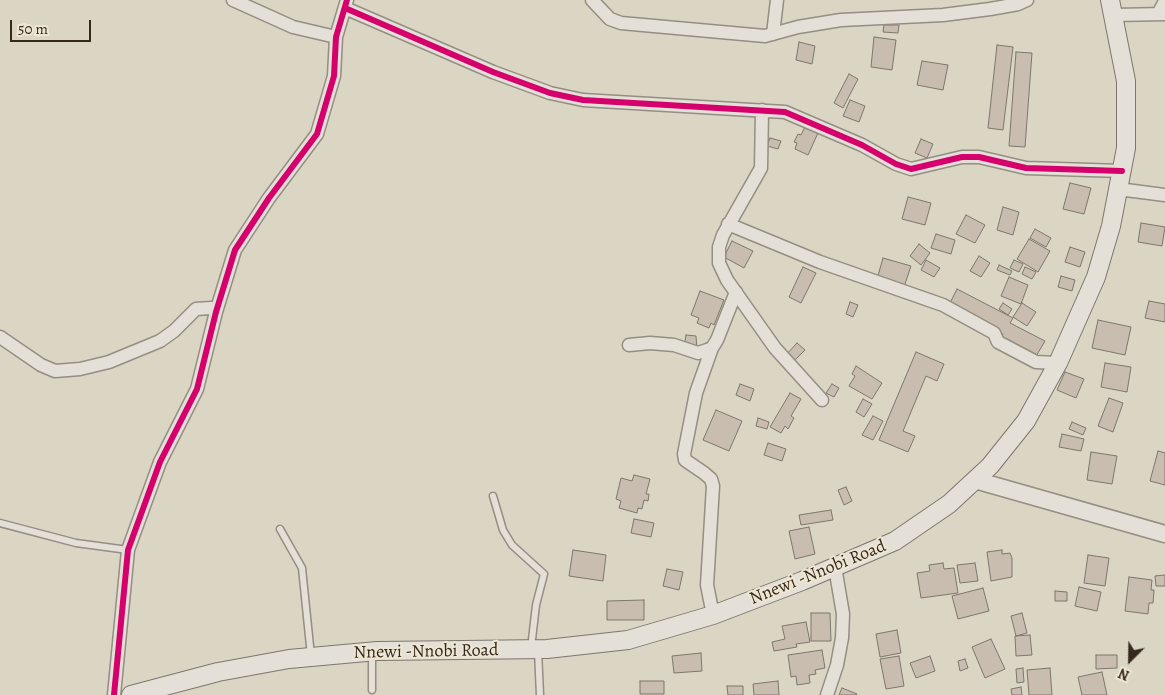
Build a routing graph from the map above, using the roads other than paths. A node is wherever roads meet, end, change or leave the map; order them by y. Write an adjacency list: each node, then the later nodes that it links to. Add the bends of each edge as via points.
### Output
1 (233, 0): 10 (street, via 292,27)
2 (777, 0): 9 (street)
3 (1027, 0): 9 (street, via 942,15 841,20 798,26)
4 (1165, 1): 8 (street)
5 (598, 2): 9 (street, via 610,19 621,23 765,36)
6 (346, 4): 10 (street); 11 (street, via 493,72 550,93 583,100)
7 (1112, 7): 8 (street); 12 (main road, Nnewi -Nnobi Road, via 1126,81 1126,148)
8 (1161, 14)
9 (773, 34)
10 (336, 36): 17 (street, via 334,76 317,134 235,250)
11 (762, 110): 12 (street, via 785,112 911,168 962,156 1026,168); 15 (street, via 761,168)
12 (1122, 170): 13 (main road, Nnewi -Nnobi Road)
13 (1118, 189): 14 (street); 21 (main road, Nnewi -Nnobi Road, via 1096,277)
14 (1165, 195)
15 (728, 224): 16 (street, via 719,247 719,263); 21 (street, via 786,250 943,305 994,333 998,342 1036,362)
16 (736, 292): 20 (street); 22 (street, via 774,348)
17 (216, 312): 18 (street, via 211,308 196,309 160,341 109,362 80,369 55,371); 28 (street, via 196,389 160,462)
18 (0, 337)
19 (629, 345): 20 (street, via 674,345 698,353)
20 (712, 348): 30 (street, via 696,394 684,454 685,460 704,473 713,486 708,568)
21 (1058, 363): 23 (main road, Nnewi -Nnobi Road, via 1026,421)
22 (822, 400)
23 (975, 480): 27 (street); 29 (main road, Nnewi -Nnobi Road, via 949,504 895,541)
24 (493, 496): 31 (lane, via 503,530 512,545 544,574 536,605)
25 (0, 523): 28 (lane, via 76,542)
26 (280, 529): 33 (lane, via 302,568)
27 (1165, 534)
28 (128, 550): 35 (street)
29 (835, 567): 30 (main road, Nnewi -Nnobi Road); 38 (street, via 843,614 842,638)
30 (712, 615): 31 (main road, Nnewi -Nnobi Road, via 628,640)
31 (534, 650): 32 (main road, Nnewi -Nnobi Road); 37 (lane)
32 (372, 652): 33 (main road, Nnewi -Nnobi Road); 34 (lane)
33 (311, 657): 36 (main road, Nnewi -Nnobi Road, via 218,672)
34 (372, 690)
35 (114, 695)
36 (131, 695)
37 (540, 695)
38 (827, 695)

